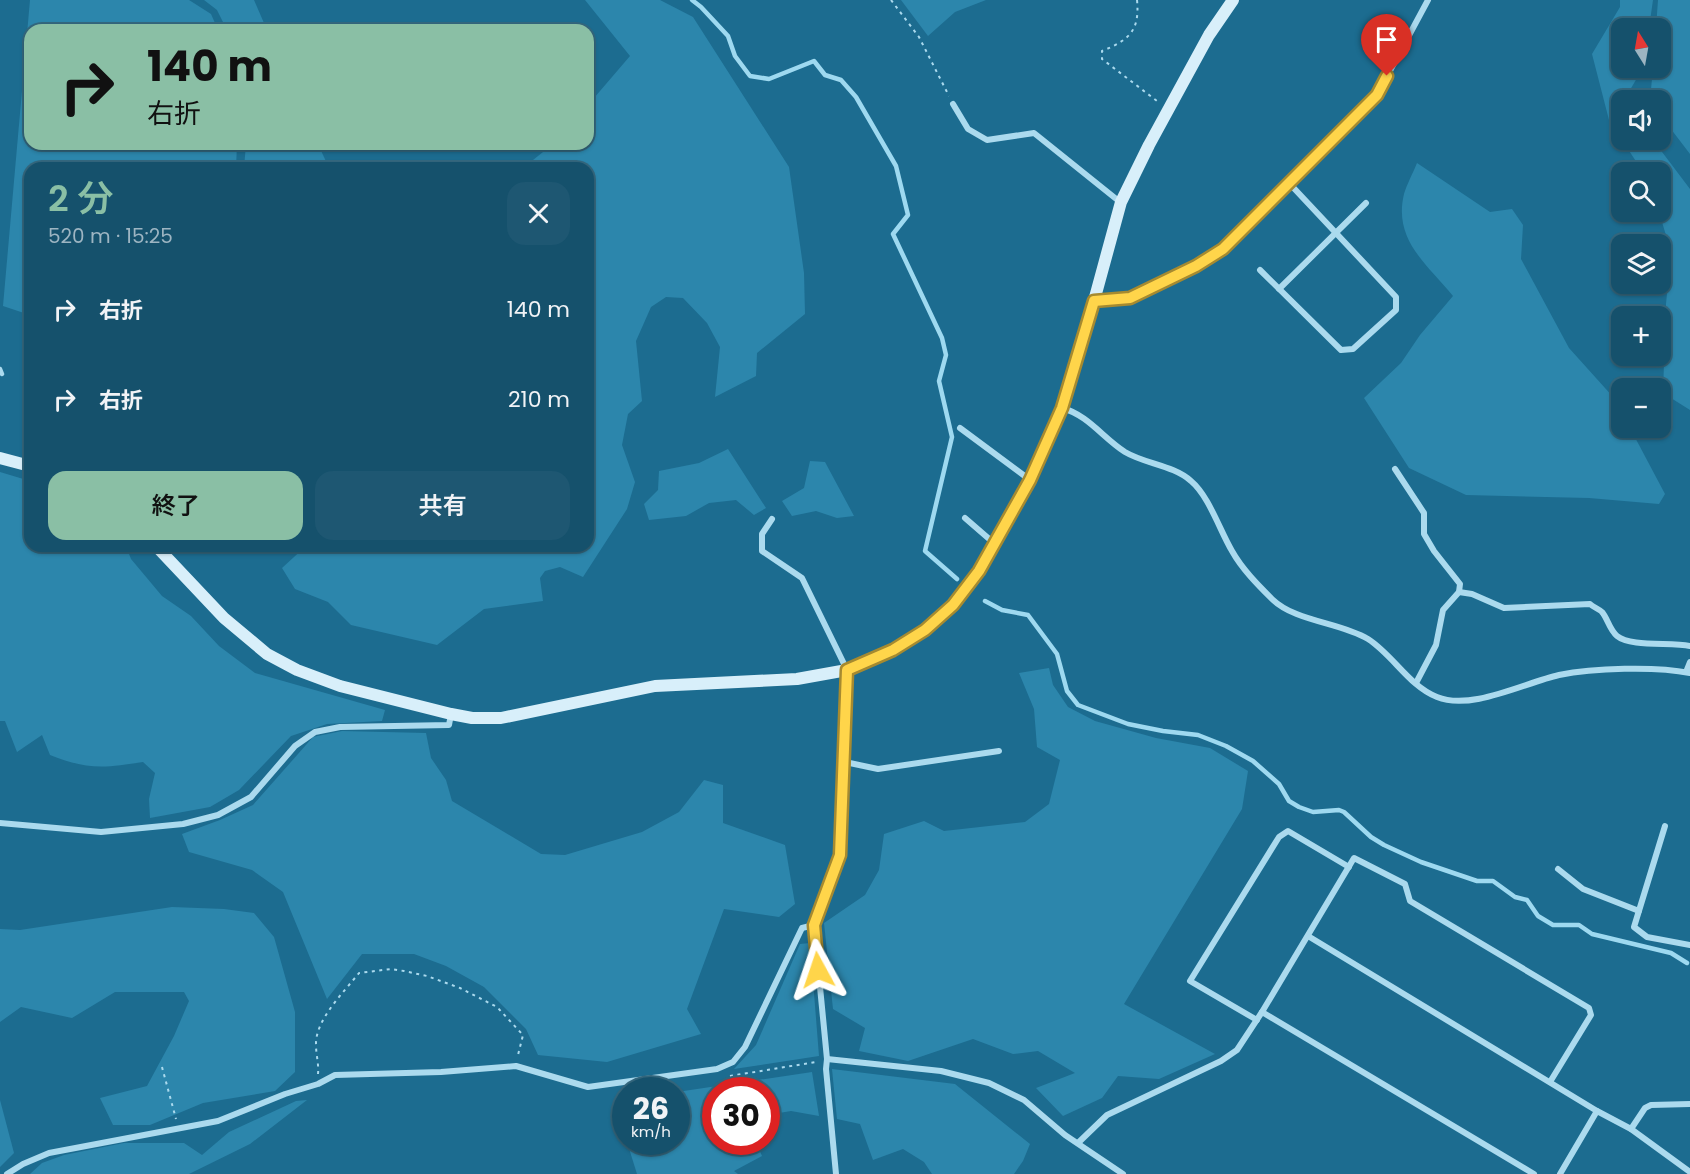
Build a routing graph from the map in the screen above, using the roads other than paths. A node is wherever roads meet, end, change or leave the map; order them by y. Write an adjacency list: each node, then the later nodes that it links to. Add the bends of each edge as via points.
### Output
1 (1233, 0): 5 (street, via 1209,35)
2 (1428, 0): 4 (street, via 1377,95)
3 (953, 104): 5 (street, via 968,129 987,140 1034,133)
4 (1289, 183): 7 (street); 10 (street, via 1223,249 1196,266 1130,298)
5 (1121, 202): 10 (street)
6 (1366, 203): 7 (street)
7 (1335, 232): 9 (street); 9 (street, via 1396,297 1396,310 1353,350 1341,350)
8 (1260, 270): 9 (street)
9 (1279, 289)
10 (1094, 301): 11 (street)
11 (1062, 408): 16 (street); 26 (street, via 1075,412 1124,451 1191,481 1201,492 1240,565 1274,601 1288,611 1368,640)
12 (960, 428): 16 (street)
13 (0, 458): 14 (street)
14 (24, 464)
15 (1395, 469): 21 (street, via 1424,513 1424,534 1460,584)
16 (1030, 480): 19 (street)
17 (965, 518): 19 (street)
18 (772, 519): 24 (street, via 762,534 762,551 802,578)
19 (996, 544): 24 (street, via 953,605 925,630 893,650)
20 (162, 552): 27 (street, via 224,618 267,654 340,686)
21 (1459, 592): 22 (street, via 1504,608 1590,604 1602,612 1619,638); 26 (street, via 1443,610 1436,645)
22 (1690, 646)
23 (1690, 662): 25 (street)
24 (847, 670): 27 (street, via 797,679 655,686 501,718); 29 (street)
25 (1688, 673): 26 (street, via 1586,670 1466,702 1437,697)
26 (1416, 683)
27 (451, 714): 30 (street, via 449,725 315,732 295,746 251,797 218,814 183,824 101,832)
28 (999, 752): 29 (street, via 878,769)
29 (845, 762): 35 (street, via 840,855)
30 (0, 823)
31 (1665, 826): 34 (street)
32 (1349, 867): 36 (street); 39 (street, via 1288,831 1279,837 1190,981); 41 (street, via 1354,858 1405,884 1410,901 1589,1008 1591,1015)
33 (1558, 869): 34 (street, via 1583,889)
34 (1639, 910): 37 (street, via 1634,927 1647,937)
35 (814, 925): 40 (street); 47 (street, via 802,928 745,1047 733,1062 717,1069 588,1087 516,1066 335,1075 218,1120 49,1154)
36 (1308, 936): 38 (street); 41 (street)
37 (1690, 945)
38 (1262, 1012): 39 (street); 50 (street)
39 (1257, 1020): 45 (street, via 1237,1050 1107,1115)
40 (827, 1059): 45 (street, via 941,1071 989,1083 1024,1100); 48 (street)
41 (1550, 1082): 43 (street)
42 (1690, 1104): 44 (street, via 1651,1105)
43 (1597, 1111): 44 (street); 51 (street)
44 (1631, 1130): 46 (street)
45 (1079, 1143): 49 (street)
46 (1690, 1172)
47 (7, 1174)
48 (836, 1174)
49 (1123, 1174)
50 (1534, 1174)
51 (1560, 1174)

